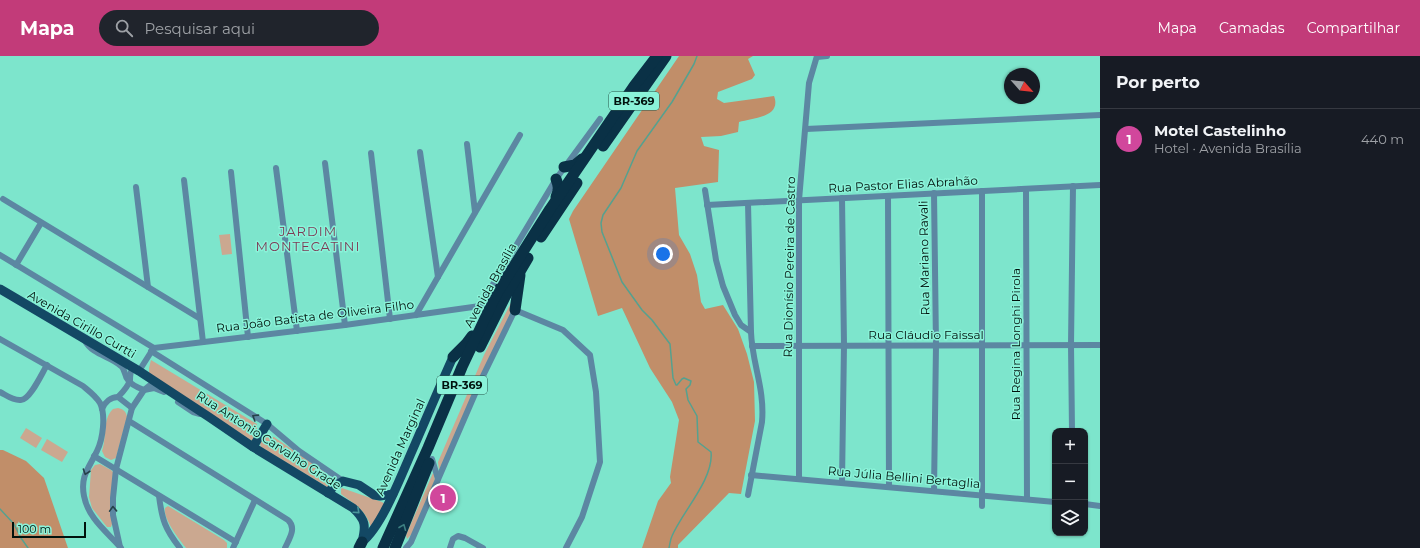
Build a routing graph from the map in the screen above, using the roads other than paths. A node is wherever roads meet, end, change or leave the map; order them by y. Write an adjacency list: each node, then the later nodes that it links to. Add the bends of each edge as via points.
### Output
1 (657, 56): 10 (highway, Avenida Brasília / BR-369)
2 (666, 56): 37 (highway, Avenida Brasília / BR-369)
3 (817, 56): 4 (street); 7 (street, Rua Dionísio Pereira de Castro, via 809,83)
4 (827, 56)
5 (1100, 114): 7 (street)
6 (600, 118): 14 (street)
7 (806, 129): 29 (street, Rua Dionísio Pereira de Castro)
8 (520, 135): 33 (street)
9 (467, 144): 33 (street)
10 (596, 144): 14 (highway, via 575,165); 32 (highway, Avenida Brasília / BR-369)
11 (420, 152): 38 (street)
12 (371, 153): 46 (street)
13 (325, 163): 48 (street)
14 (564, 167): 17 (street)
15 (276, 168): 49 (street)
16 (231, 172): 51 (street)
17 (556, 179): 32 (highway, via 559,186); 44 (street, Rua João Batista de Oliveira Filho, via 480,306)
18 (184, 180): 45 (street)
19 (1100, 185): 20 (street, Rua Pastor Elias Abrahão)
20 (1073, 186): 22 (street, Rua Pastor Elias Abrahão); 61 (street)
21 (136, 187): 40 (street)
22 (1026, 189): 24 (street, Rua Pastor Elias Abrahão); 60 (street, Rua Regina Longhi Pirola)
23 (705, 190): 31 (street)
24 (982, 191): 25 (street, Rua Pastor Elias Abrahão); 59 (street)
25 (934, 193): 26 (street, Rua Pastor Elias Abrahão); 58 (street, Rua Mariano Ravali)
26 (888, 196): 27 (street, Rua Pastor Elias Abrahão); 57 (street)
27 (842, 198): 29 (street, Rua Pastor Elias Abrahão); 56 (street)
28 (3, 199): 34 (street)
29 (799, 200): 30 (street, Rua Pastor Elias Abrahão); 55 (street, Rua Dionísio Pereira de Castro)
30 (748, 203): 31 (street, Rua Pastor Elias Abrahão); 50 (street)
31 (707, 205): 50 (street, via 723,286 735,315)
32 (550, 209): 47 (highway, Avenida Brasília / BR-369)
33 (475, 212): 38 (street)
34 (41, 222): 36 (street); 40 (street)
35 (0, 255): 36 (street)
36 (16, 265): 64 (street)
37 (521, 269): 43 (highway); 81 (highway, Avenida Brasília / BR-369, via 472,364)
38 (438, 277): 44 (street)
39 (0, 283): 42 (main road, Avenida Cirillo Curtti)
40 (148, 287): 45 (street)
41 (0, 289): 42 (main road, Avenida Cirillo Curtti)
42 (13, 297): 52 (main road, Avenida Cirillo Curtti)
43 (515, 310): 84 (street); 113 (street, via 563,330 590,355 596,392 600,462 582,517)
44 (416, 315): 46 (street, Rua João Batista de Oliveira Filho)
45 (199, 318): 54 (street)
46 (390, 319): 48 (street, Rua João Batista de Oliveira Filho)
47 (483, 322): 65 (highway); 110 (highway, Avenida Brasília / BR-369)
48 (345, 325): 49 (street, Rua João Batista de Oliveira Filho)
49 (297, 331): 51 (street, Rua João Batista de Oliveira Filho)
50 (751, 332): 63 (street)
51 (248, 337): 54 (street, Rua João Batista de Oliveira Filho)
52 (84, 338): 67 (main road, Avenida Cirillo Curtti); 69 (street, via 90,348 122,366)
53 (0, 339): 66 (street)
54 (203, 342): 64 (street, Rua João Batista de Oliveira Filho)
55 (798, 345): 56 (street, Rua Cláudio Faissal); 63 (street, Rua Cláudio Faissal); 85 (street, Rua Dionísio Pereira de Castro)
56 (844, 345): 57 (street, Rua Cláudio Faissal); 87 (street)
57 (889, 345): 58 (street, Rua Cláudio Faissal); 88 (street)
58 (936, 345): 59 (street, Rua Cláudio Faissal); 89 (street, Rua Mariano Ravali)
59 (981, 345): 60 (street, Rua Cláudio Faissal); 93 (street)
60 (1026, 345): 61 (street, Rua Cláudio Faissal); 95 (street, Rua Regina Longhi Pirola)
61 (1071, 345): 62 (street, Rua Cláudio Faissal); 78 (street)
62 (1100, 345)
63 (752, 346): 83 (street, via 763,409)
64 (152, 350): 67 (street); 77 (street, one-way to 64)
65 (453, 357): 91 (main road, Avenida Marginal)
66 (47, 365): 71 (street, via 25,400 14,399); 74 (street, via 88,390 97,398)
67 (136, 369): 68 (main road, Rua Antonio Carvalho Grade); 69 (street)
68 (155, 381): 70 (street); 75 (main road, Rua Antonio Carvalho Grade)
69 (129, 382): 70 (street); 72 (street)
70 (144, 390): 73 (street); 75 (street, via 160,389 193,412)
71 (0, 392)
72 (118, 397): 73 (street); 74 (street, via 107,401)
73 (132, 408): 76 (street)
74 (102, 409): 80 (street, via 100,445)
75 (209, 417): 79 (main road, Rua Antonio Carvalho Grade)
76 (129, 421): 82 (street); 96 (street)
77 (268, 424): 79 (main road); 86 (street, via 299,451)
78 (1072, 428)
79 (253, 447): 90 (main road, Rua Antonio Carvalho Grade)
80 (94, 456): 82 (street); 102 (street, one-way to 102, via 86,470 83,491 89,511)
81 (431, 459): 84 (street); 106 (highway, Avenida Brasília / BR-369, one-way to 81)
82 (116, 469): 94 (street); 101 (street, one-way to 82, via 113,515)
83 (752, 475): 85 (street, Rua Júlia Bellini Bertaglia); 92 (street)
84 (438, 478): 103 (street)
85 (799, 479): 87 (street, Rua Júlia Bellini Bertaglia)
86 (343, 481): 90 (main road); 91 (main road, Rua Antonio Carvalho Grade, via 359,485 374,495)
87 (842, 482): 88 (street, Rua Júlia Bellini Bertaglia)
88 (889, 487): 89 (street, Rua Júlia Bellini Bertaglia)
89 (934, 491): 93 (street, Rua Júlia Bellini Bertaglia)
90 (328, 493): 105 (main road, Rua Antonio Carvalho Grade, one-way to 105, via 362,516 365,531)
91 (393, 494): 105 (main road, Avenida Marginal, via 374,529)
92 (748, 495)
93 (982, 495): 95 (street, Rua Júlia Bellini Bertaglia); 99 (street)
94 (159, 496): 104 (street); 108 (street, via 164,523)
95 (1027, 499): 97 (street, Rua Júlia Bellini Bertaglia)
96 (255, 500): 104 (street); 109 (street, via 290,521 292,529)
97 (1052, 502)
98 (1088, 504): 100 (street)
99 (982, 506)
100 (1100, 506)
101 (116, 527): 102 (street); 107 (street)
102 (105, 531): 107 (street)
103 (411, 542): 106 (street); 106 (street)
104 (234, 545)
105 (360, 545)
106 (399, 547)
107 (120, 548)
108 (180, 548)
109 (285, 548)
110 (383, 548)
111 (450, 548): 112 (street, via 453,539 458,536)
112 (483, 548)
113 (566, 548)

